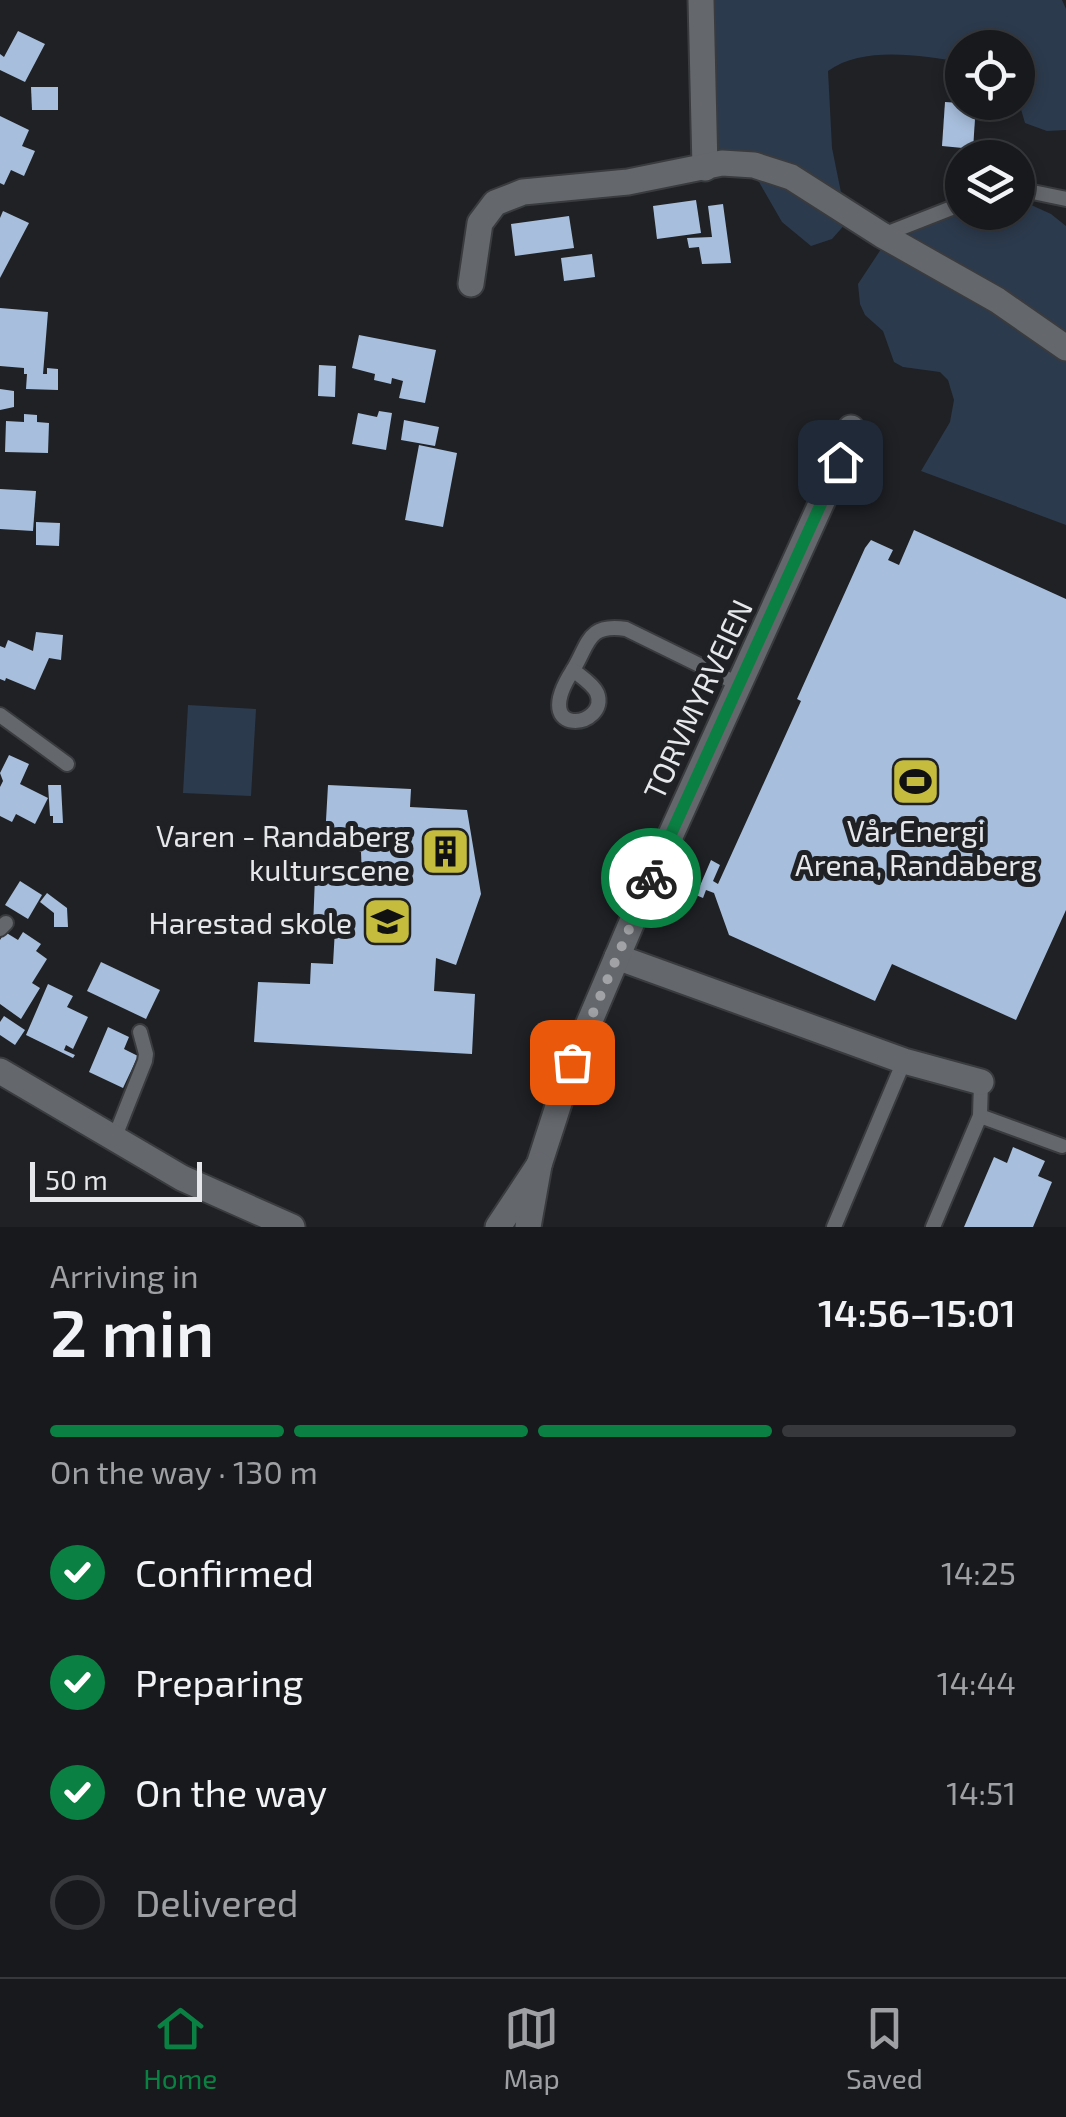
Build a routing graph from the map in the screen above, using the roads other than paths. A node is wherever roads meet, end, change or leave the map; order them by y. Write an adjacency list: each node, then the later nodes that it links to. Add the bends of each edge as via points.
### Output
1 (701, 0): 2 (street)
2 (705, 168): 6 (street, via 754,165 792,177); 7 (street, via 523,192 495,203 480,223)
3 (1035, 193): 4 (lane)
4 (1066, 199)
5 (945, 211): 6 (lane)
6 (882, 235): 8 (street)
7 (471, 284)
8 (1066, 348)
9 (851, 428): 11 (street, TORVMYRVEIEN)
10 (573, 670): 11 (lane, via 592,636 613,627)
11 (740, 685): 14 (street, TORVMYRVEIEN)
12 (0, 715): 13 (lane)
13 (67, 764)
14 (617, 957): 16 (street); 22 (street, TORVMYRVEIEN, via 572,1062)
15 (140, 1032): 20 (lane, via 145,1061)
16 (904, 1060): 18 (street); 26 (lane)
17 (0, 1072): 20 (street)
18 (982, 1082): 19 (lane)
19 (980, 1116): 21 (lane); 27 (lane)
20 (114, 1139): 23 (street)
21 (1062, 1146)
22 (539, 1165): 24 (street); 25 (street)
23 (292, 1227)
24 (498, 1227)
25 (528, 1227)
26 (834, 1227)
27 (933, 1227)

